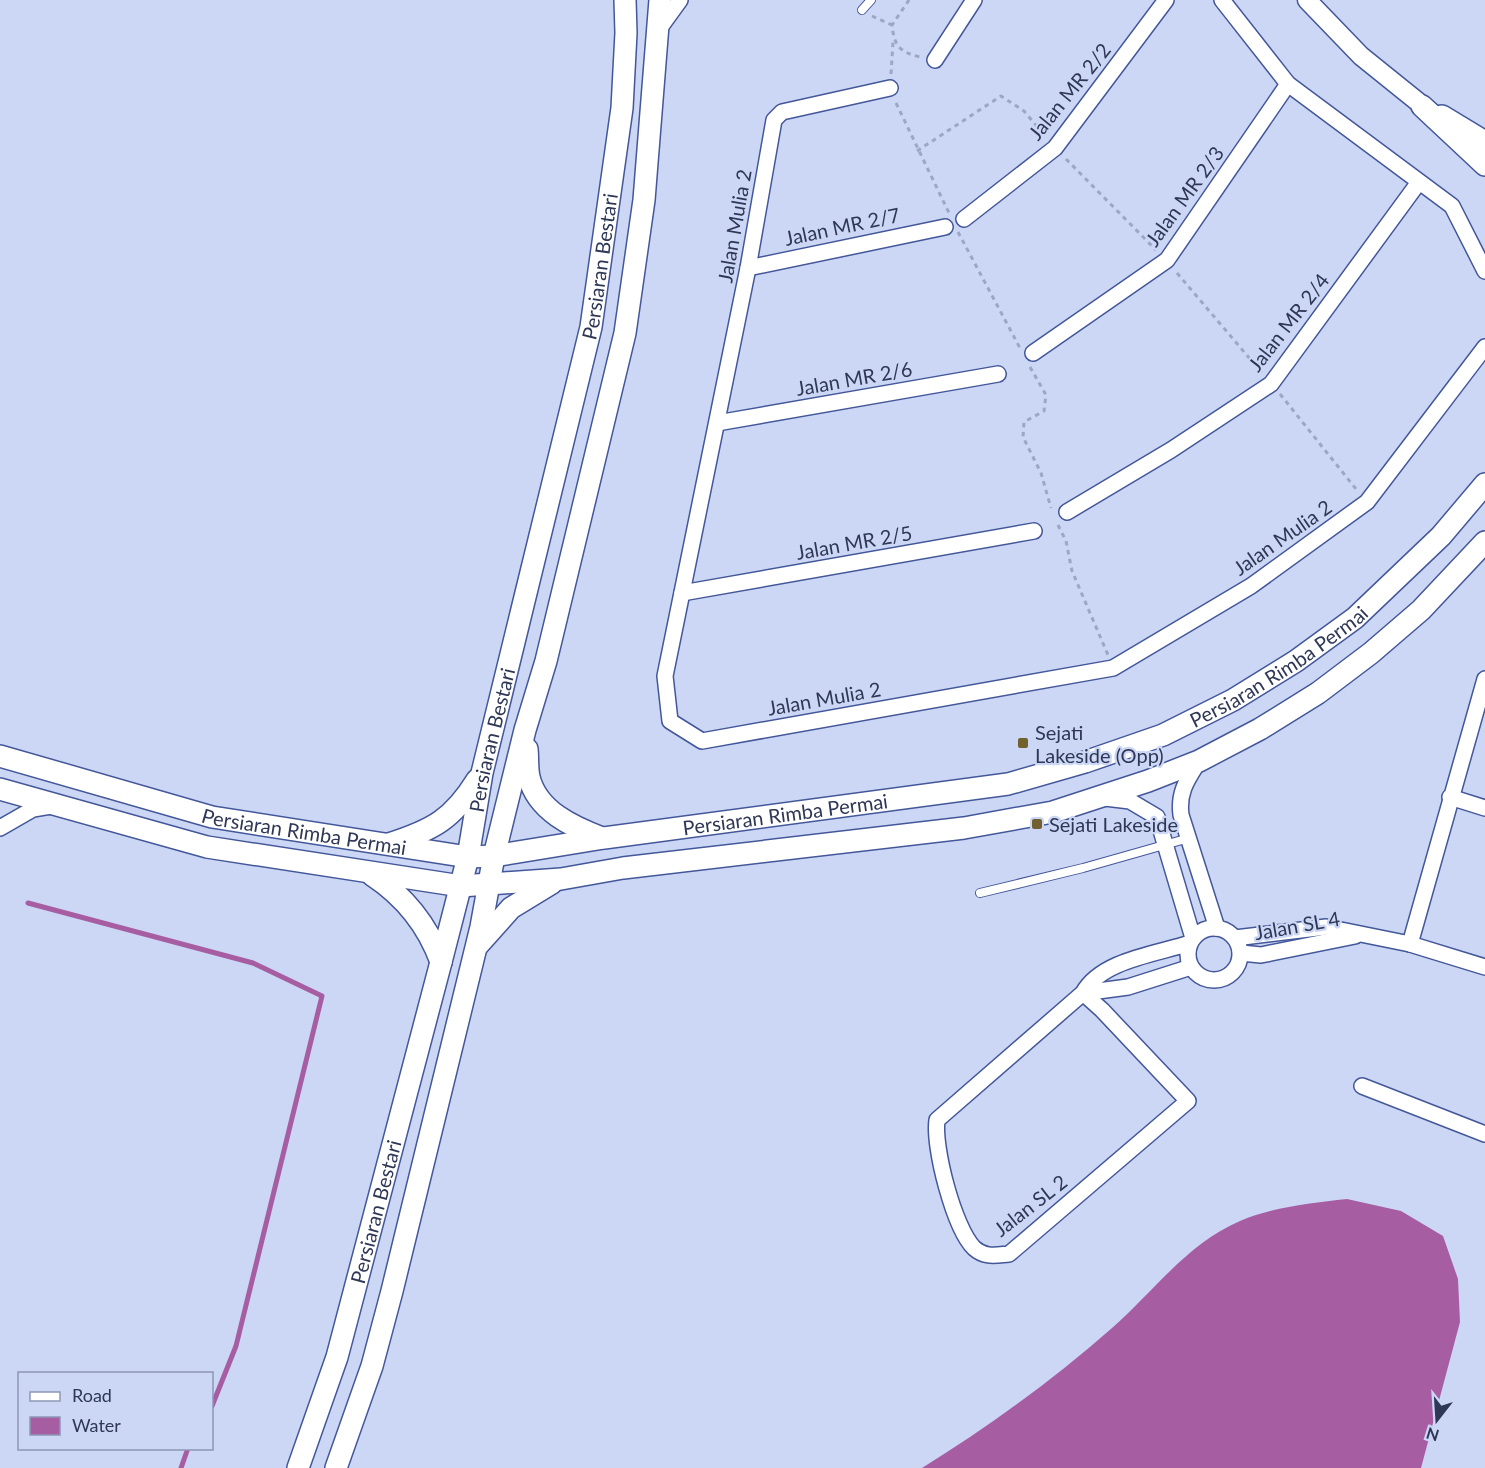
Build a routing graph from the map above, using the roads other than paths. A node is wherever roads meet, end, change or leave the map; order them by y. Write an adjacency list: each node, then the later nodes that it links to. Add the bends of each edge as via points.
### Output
1 (625, 0): 12 (main road, Persiaran Bestari)
2 (635, 0): 12 (street)
3 (660, 0): 11 (main road, Persiaran Bestari)
4 (680, 0): 11 (street)
5 (871, 0): 10 (lane)
6 (974, 0): 13 (street)
7 (1166, 0): 21 (street, Jalan MR 2/2, via 1055,148)
8 (1222, 0): 14 (street)
9 (1314, 3): 16 (street, via 1361,56)
10 (862, 10)
11 (657, 32): 34 (main road, Persiaran Bestari, via 645,200 626,333 546,661)
12 (626, 33): 37 (main road, Persiaran Bestari, via 622,108 591,327)
13 (934, 60)
14 (1288, 84): 20 (street); 25 (street, Jalan MR 2/3, via 1167,260)
15 (890, 88): 22 (street, Jalan Mulia 2, via 782,112 774,120)
16 (1422, 106): 17 (main road); 18 (street); 19 (main road)
17 (1485, 142)
18 (1485, 152)
19 (1485, 165)
20 (1419, 182): 23 (street, via 1452,206); 29 (street, Jalan MR 2/4, via 1271,384)
21 (953, 221): 22 (street, Jalan MR 2/7)
22 (748, 267): 27 (street, Jalan Mulia 2)
23 (1485, 271)
24 (1485, 347): 32 (street, Jalan Mulia 2, via 1367,502 1251,586 1113,668 702,741 670,721 665,676)
25 (1029, 355)
26 (998, 374): 27 (street, Jalan MR 2/6)
27 (717, 423): 32 (street, Jalan Mulia 2)
28 (1485, 484): 44 (main road, Persiaran Rimba Permai, via 1441,536 1355,618 1233,700 1163,735 1008,784)
29 (1067, 512)
30 (1034, 531): 32 (street, Jalan MR 2/5)
31 (1485, 543): 36 (main road, Persiaran Rimba Permai, via 1421,610 1371,653 1318,693)
32 (682, 593)
33 (1485, 679): 40 (street)
34 (525, 730): 44 (main road, via 529,777 535,792 563,821); 48 (main road, Persiaran Bestari)
35 (0, 756): 46 (main road, Persiaran Rimba Permai, via 212,817)
36 (1199, 761): 39 (main road, Persiaran Rimba Permai); 45 (street, via 1185,782 1179,801)
37 (482, 773): 46 (main road, via 461,806 444,822); 49 (main road, Persiaran Bestari)
38 (0, 789): 41 (main road, Persiaran Rimba Permai)
39 (1100, 797): 47 (street, via 1130,801 1151,812 1157,817); 51 (main road, Persiaran Rimba Permai, via 1053,812 964,828 623,868)
40 (1450, 797): 42 (street); 57 (street)
41 (57, 806): 43 (street, via 33,809); 50 (main road, Persiaran Rimba Permai, via 207,847)
42 (1485, 808)
43 (0, 828)
44 (604, 838): 48 (main road, Persiaran Rimba Permai)
45 (1190, 838): 47 (lane); 55 (street)
46 (386, 845): 49 (main road, Persiaran Rimba Permai)
47 (1165, 846): 54 (lane); 56 (street)
48 (494, 856): 49 (main road, Persiaran Rimba Permai); 52 (main road, Persiaran Bestari)
49 (468, 857): 53 (main road, Persiaran Bestari)
50 (369, 873): 53 (main road, Persiaran Rimba Permai); 60 (main road, via 387,885 416,916)
51 (561, 879): 52 (main road, Persiaran Rimba Permai); 59 (main road, via 511,908)
52 (489, 885): 53 (main road, Persiaran Rimba Permai); 59 (main road, Persiaran Bestari)
53 (461, 886): 60 (main road, Persiaran Bestari)
54 (980, 892)
55 (1217, 928): 56 (street, via 1204,930); 58 (street)
56 (1192, 941): 61 (street, via 1188,956); 63 (street, Jalan SL 2, via 1117,966 1092,978)
57 (1410, 944): 58 (street, Jalan SL 4, via 1360,935 1261,955); 62 (street, Jalan SL 4)
58 (1238, 945): 61 (street, via 1234,972 1222,980 1208,980)
59 (476, 947): 67 (main road, Persiaran Bestari, via 372,1366)
60 (441, 962): 66 (main road, Persiaran Bestari, via 337,1357)
61 (1191, 967): 63 (street, via 1128,987)
62 (1485, 967)
63 (1083, 993): 63 (street, Jalan SL 2, via 1188,1101 1009,1254 988,1256 974,1247 957,1218 936,1141 937,1120)
64 (1362, 1086): 65 (street)
65 (1485, 1134)
66 (298, 1468)
67 (336, 1468)

